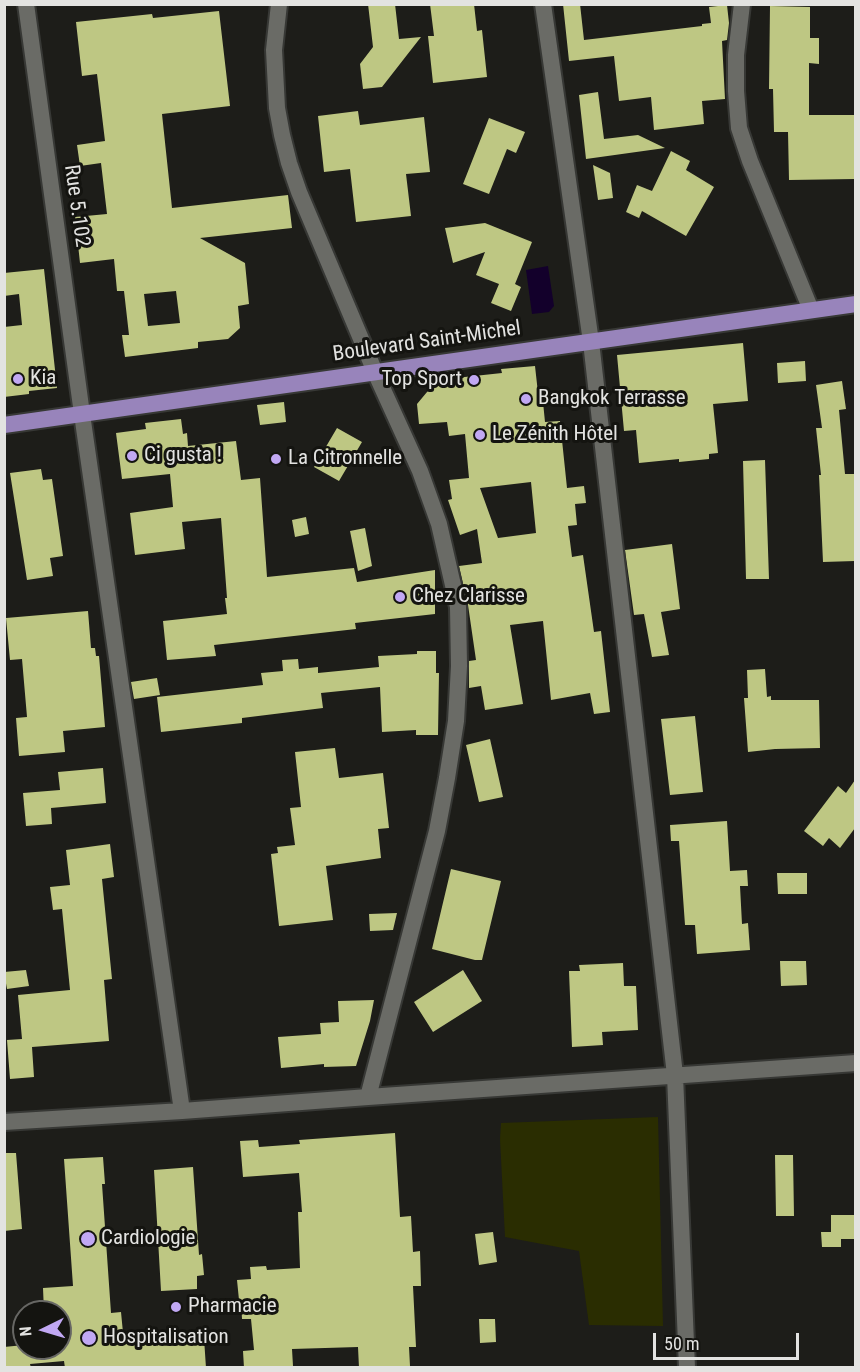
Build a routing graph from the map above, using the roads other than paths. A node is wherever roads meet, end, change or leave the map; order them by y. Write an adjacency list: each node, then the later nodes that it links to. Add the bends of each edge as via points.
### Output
1 (26, 4): 9 (street, Rue 5.102)
2 (279, 4): 8 (street, via 274,50 282,135 299,192)
3 (543, 4): 7 (street)
4 (742, 4): 6 (street, via 736,55 739,128)
5 (855, 304): 6 (main road, Boulevard Saint-Michel)
6 (811, 310): 7 (main road, Boulevard Saint-Michel)
7 (591, 342): 8 (main road, Boulevard Saint-Michel); 12 (street)
8 (375, 372): 9 (main road, Boulevard Saint-Michel); 13 (street, via 420,471 439,524 458,607 459,666 456,721 437,831)
9 (82, 414): 10 (main road, Boulevard Saint-Michel); 14 (street, Rue 5.102)
10 (4, 425)
11 (855, 1063): 12 (street)
12 (675, 1076): 13 (street); 16 (street)
13 (368, 1096): 14 (street)
14 (182, 1111): 15 (street)
15 (4, 1122)
16 (687, 1368)

